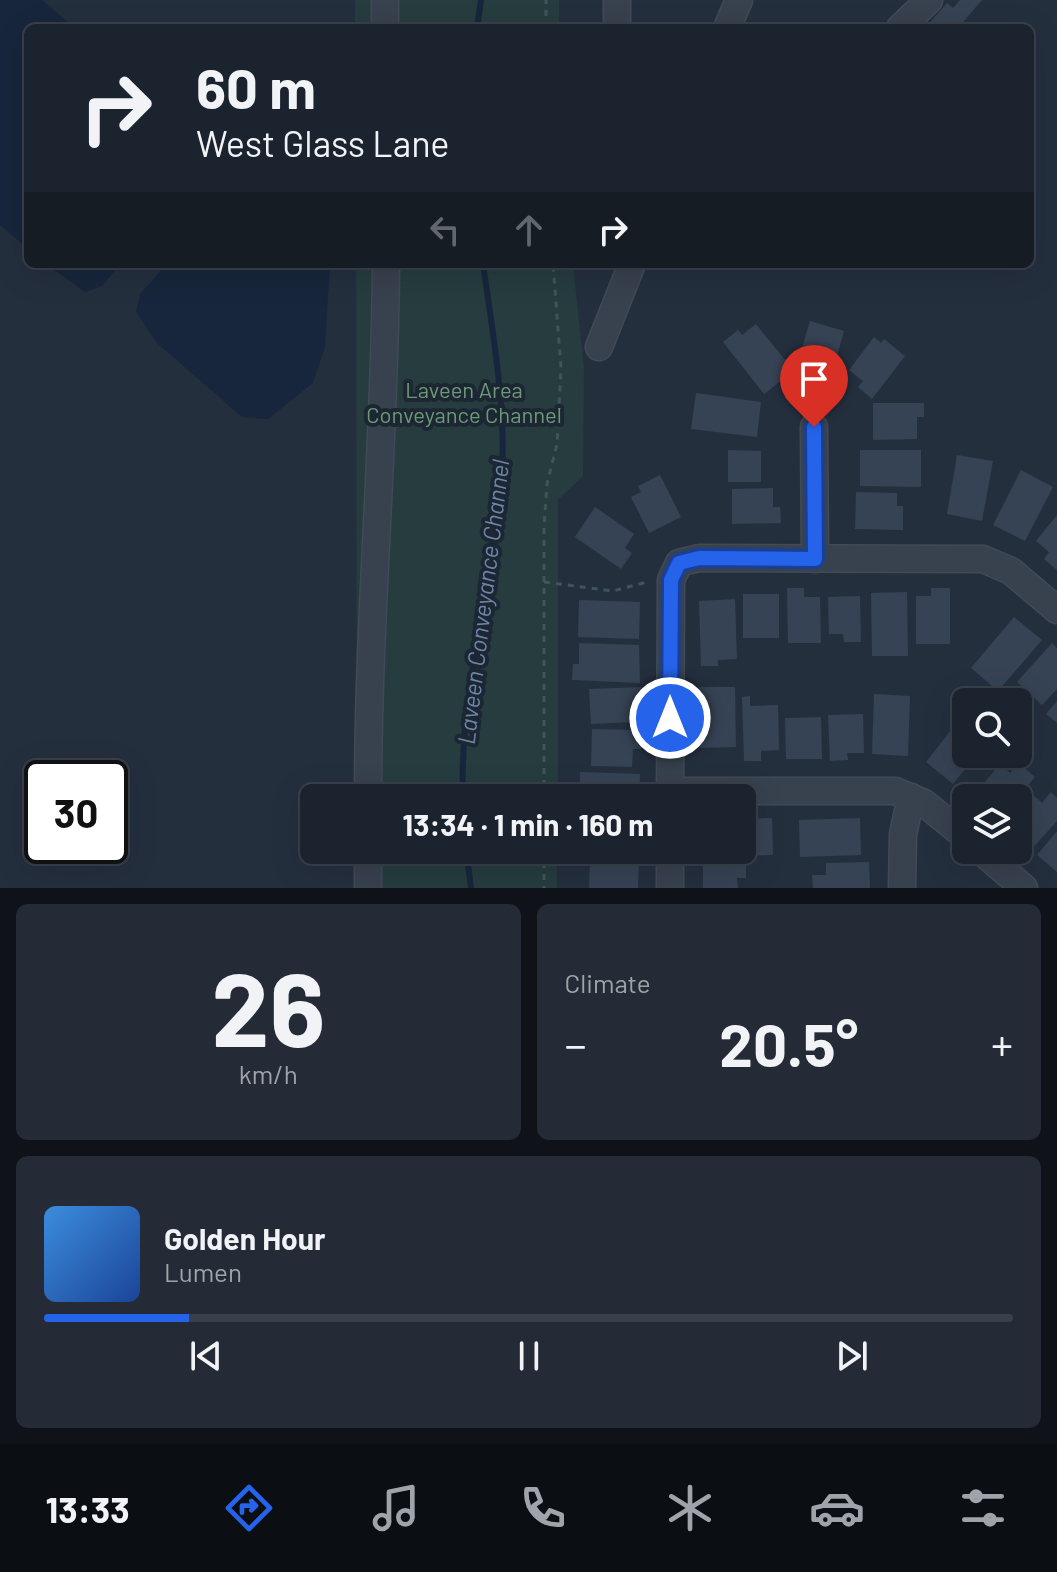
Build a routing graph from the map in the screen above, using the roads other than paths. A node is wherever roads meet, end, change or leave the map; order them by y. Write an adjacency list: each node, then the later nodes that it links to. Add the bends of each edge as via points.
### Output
1 (385, 0): 5 (street)
2 (617, 0): 6 (street)
3 (739, 0): 7 (street)
4 (929, 0): 8 (street)
5 (385, 24)
6 (617, 24)
7 (729, 24)
8 (904, 24)
9 (386, 268): 15 (street)
10 (630, 268): 11 (street)
11 (599, 347)
12 (814, 427): 13 (street)
13 (815, 559): 14 (street, via 983,559 1011,571); 16 (street, via 699,558 679,563 671,580)
14 (1057, 610)
15 (368, 784)
16 (670, 784)
17 (756, 792): 18 (street, via 879,790)
18 (911, 797): 19 (street); 25 (street, via 903,834)
19 (952, 825)
20 (368, 864): 23 (street)
21 (670, 864): 24 (street)
22 (996, 864): 26 (street)
23 (368, 888)
24 (670, 888)
25 (902, 888)
26 (1024, 888)

